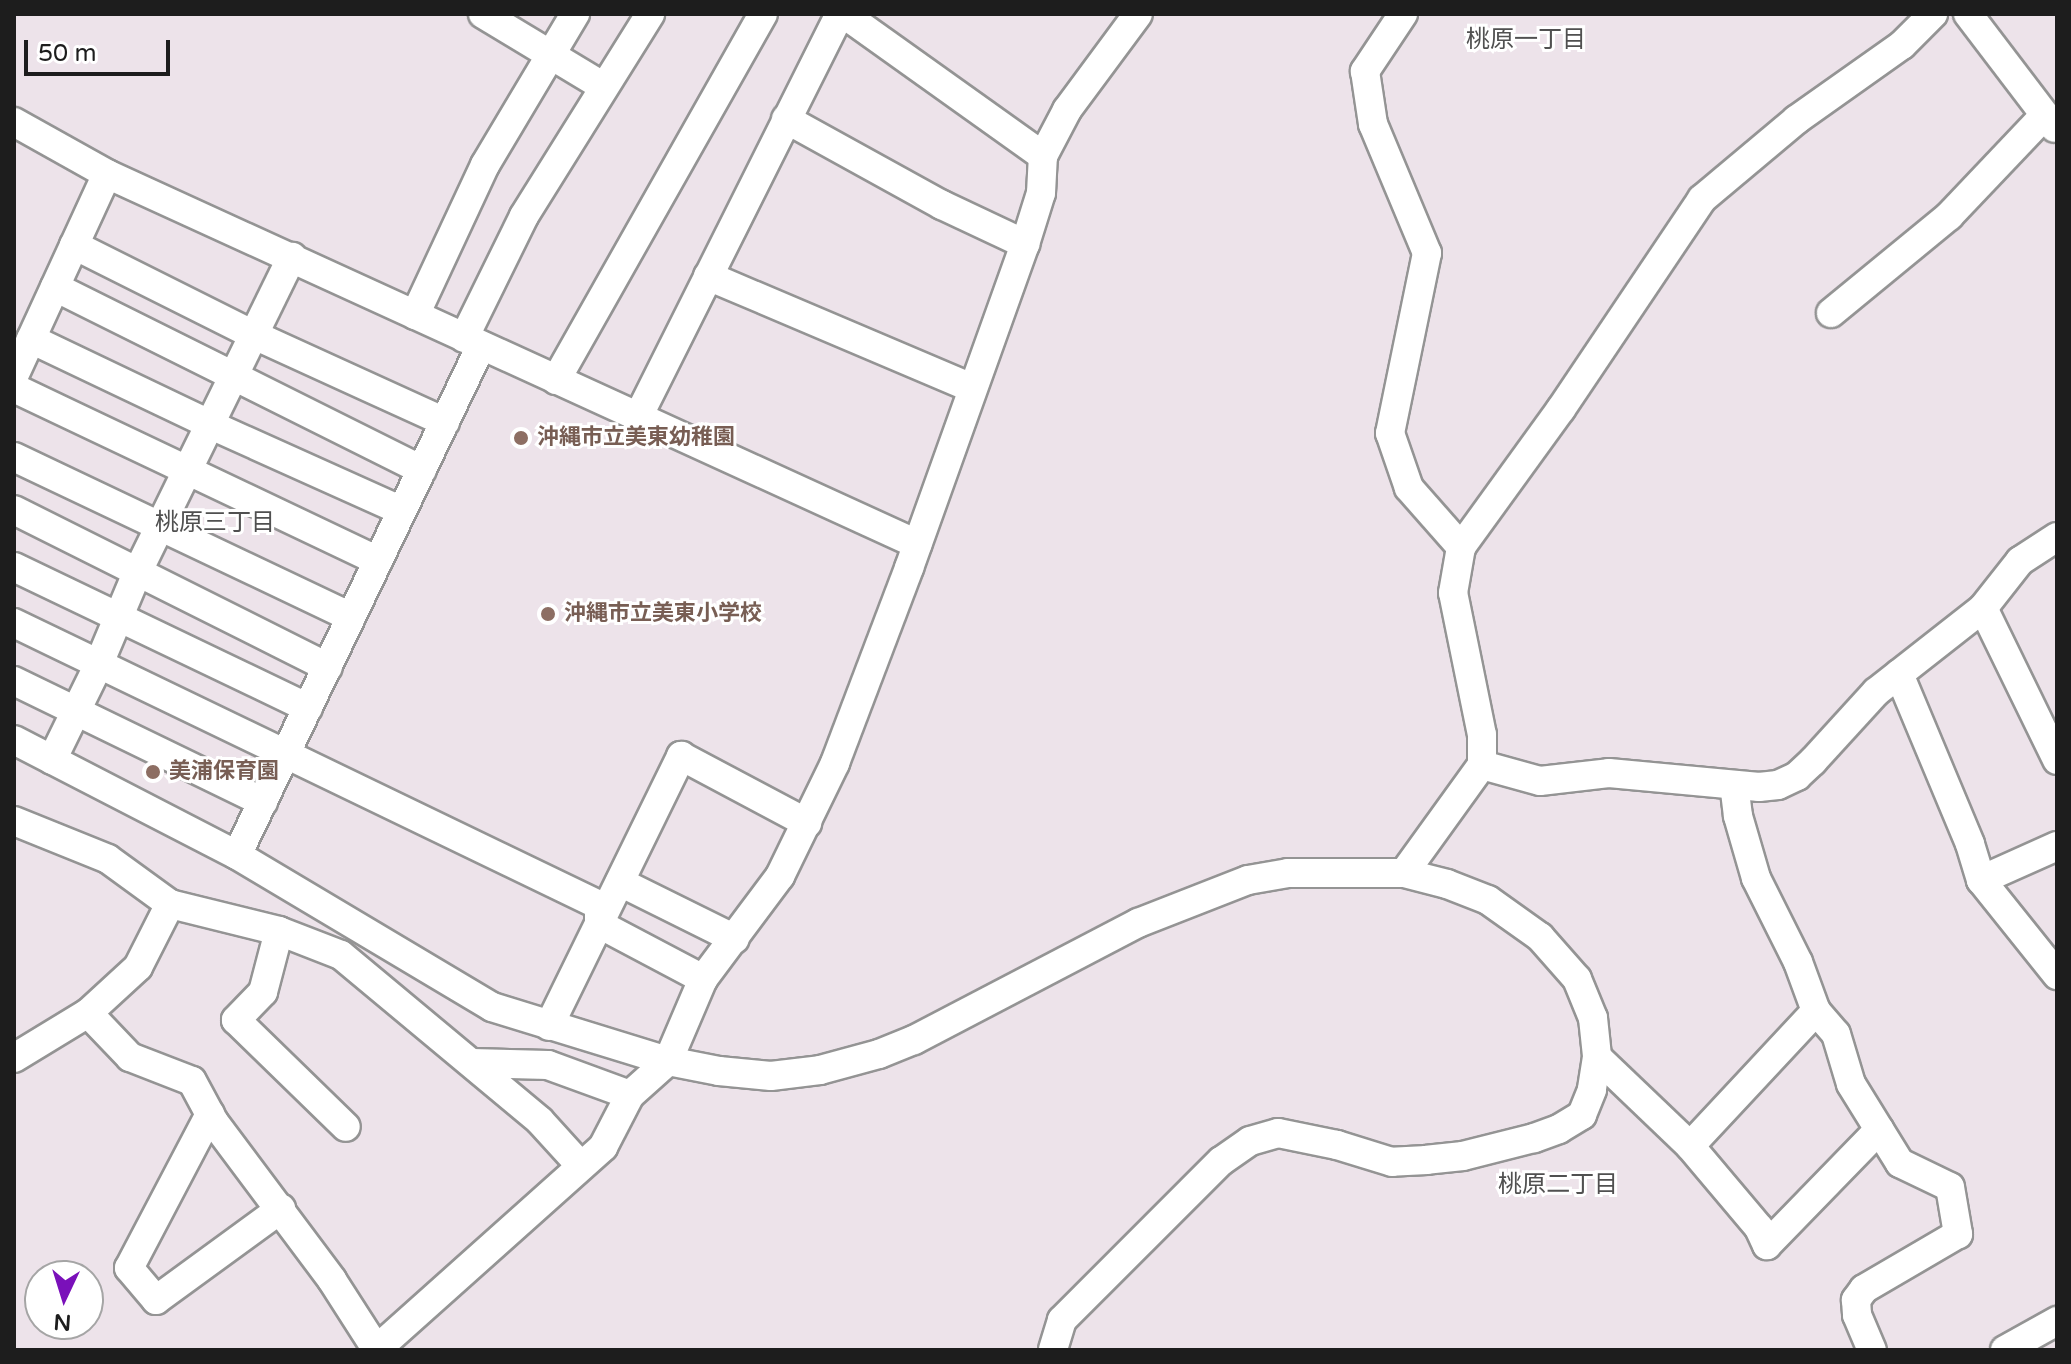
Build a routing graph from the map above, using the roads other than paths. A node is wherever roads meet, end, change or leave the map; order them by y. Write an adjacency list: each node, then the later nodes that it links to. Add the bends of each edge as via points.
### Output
1 (483, 14): 10 (street)
2 (575, 14): 10 (street)
3 (650, 14): 11 (street)
4 (763, 14): 29 (street)
5 (842, 14): 12 (street); 15 (street)
6 (1138, 14): 15 (street, via 1067,110)
7 (1403, 14): 43 (street, via 1365,71 1373,124 1427,253 1390,433 1409,488)
8 (1933, 14): 43 (street, via 1902,45 1796,120 1702,199)
9 (1968, 14): 14 (street)
10 (549, 57): 11 (street); 23 (street, via 485,165)
11 (604, 87): 26 (street, via 524,216)
12 (786, 119): 17 (street); 20 (street)
13 (14, 122): 16 (street)
14 (2051, 123): 22 (street)
15 (1043, 156): 17 (street, via 1041,193)
16 (107, 174): 18 (street); 19 (street)
17 (1025, 244): 31 (street)
18 (74, 245): 21 (street); 24 (street)
19 (292, 257): 23 (street); 24 (street)
20 (708, 276): 31 (street); 32 (street)
21 (55, 287): 25 (street); 28 (street)
22 (1831, 313)
23 (415, 315): 26 (street)
24 (254, 335): 28 (street); 33 (street)
25 (31, 339): 27 (street); 34 (street)
26 (473, 342): 29 (street); 33 (street)
27 (14, 376)
28 (233, 378): 34 (street); 36 (street)
29 (556, 380): 32 (street)
30 (14, 388): 37 (street)
31 (972, 388): 42 (street)
32 (638, 417): 42 (street)
33 (445, 422): 36 (street)
34 (211, 425): 37 (street); 39 (street)
35 (14, 457): 40 (street)
36 (422, 470): 39 (street)
37 (187, 471): 40 (street); 44 (street)
38 (14, 510): 46 (street)
39 (402, 511): 44 (street)
40 (161, 525): 46 (street); 48 (street)
41 (2057, 537): 47 (street, via 2020,561)
42 (917, 544): 65 (street, via 835,763)
43 (1461, 547): 61 (street, via 1453,593 1482,735)
44 (378, 561): 48 (street)
45 (14, 567): 49 (street)
46 (138, 571): 49 (street); 52 (street)
47 (1983, 608): 53 (street); 60 (street)
48 (351, 617): 52 (street)
49 (118, 619): 51 (street); 55 (street)
50 (14, 623): 51 (street)
51 (98, 666): 56 (street); 58 (street)
52 (328, 667): 55 (street)
53 (1899, 674): 62 (street, via 1797,776 1778,785); 69 (street)
54 (14, 681): 56 (street)
55 (308, 708): 58 (street)
56 (76, 711): 59 (street); 63 (street)
57 (14, 740): 59 (street)
58 (286, 754): 63 (street); 72 (street, via 599,905)
59 (52, 760): 67 (street)
60 (2057, 760)
61 (1482, 765): 62 (street, via 1540,781 1609,773); 68 (street)
62 (1734, 785): 77 (street, via 1756,878)
63 (263, 802): 67 (street)
64 (14, 821): 71 (street, via 108,859)
65 (807, 823): 70 (street, via 681,756); 74 (street, via 780,876)
66 (2057, 846): 69 (street)
67 (237, 855): 79 (street, via 492,1007)
68 (1404, 873): 80 (street, via 1488,900 1540,937 1577,979 1593,1018); 82 (street, via 1288,873 1248,880 1138,923 914,1040 851,1063 771,1076)
69 (1981, 880): 75 (street)
70 (620, 882): 72 (street); 74 (street)
71 (170, 904): 73 (street); 78 (street, via 138,967)
72 (599, 924): 76 (street); 79 (street)
73 (279, 931): 83 (street, via 341,955); 86 (street, via 263,992 236,1020)
74 (735, 939): 76 (street)
75 (2057, 975)
76 (703, 979): 82 (street)
77 (1816, 1011): 87 (street, via 1836,1034 1851,1084); 88 (street)
78 (88, 1013): 81 (street); 85 (street, via 130,1057 192,1081)
79 (549, 1026): 82 (street)
80 (1597, 1057): 88 (street); 93 (street, via 1582,1115 1559,1129 1463,1156 1392,1162 1278,1133 1250,1141 1221,1161 1062,1320)
81 (14, 1058)
82 (668, 1061): 84 (street)
83 (472, 1063): 84 (street, via 548,1065); 89 (street, via 540,1121)
84 (630, 1095): 89 (street, via 603,1147)
85 (210, 1114): 90 (street); 90 (street, via 129,1268 156,1300)
86 (346, 1127)
87 (1879, 1130): 88 (street, via 1767,1245 1759,1228); 94 (street, via 1900,1163 1950,1187 1958,1234 1864,1289 1856,1300 1857,1315)
88 (1690, 1146)
89 (580, 1165): 92 (street)
90 (281, 1209): 92 (street)
91 (2057, 1321): 95 (street)
92 (376, 1350)
93 (1053, 1350)
94 (1872, 1350)
95 (2005, 1350)

